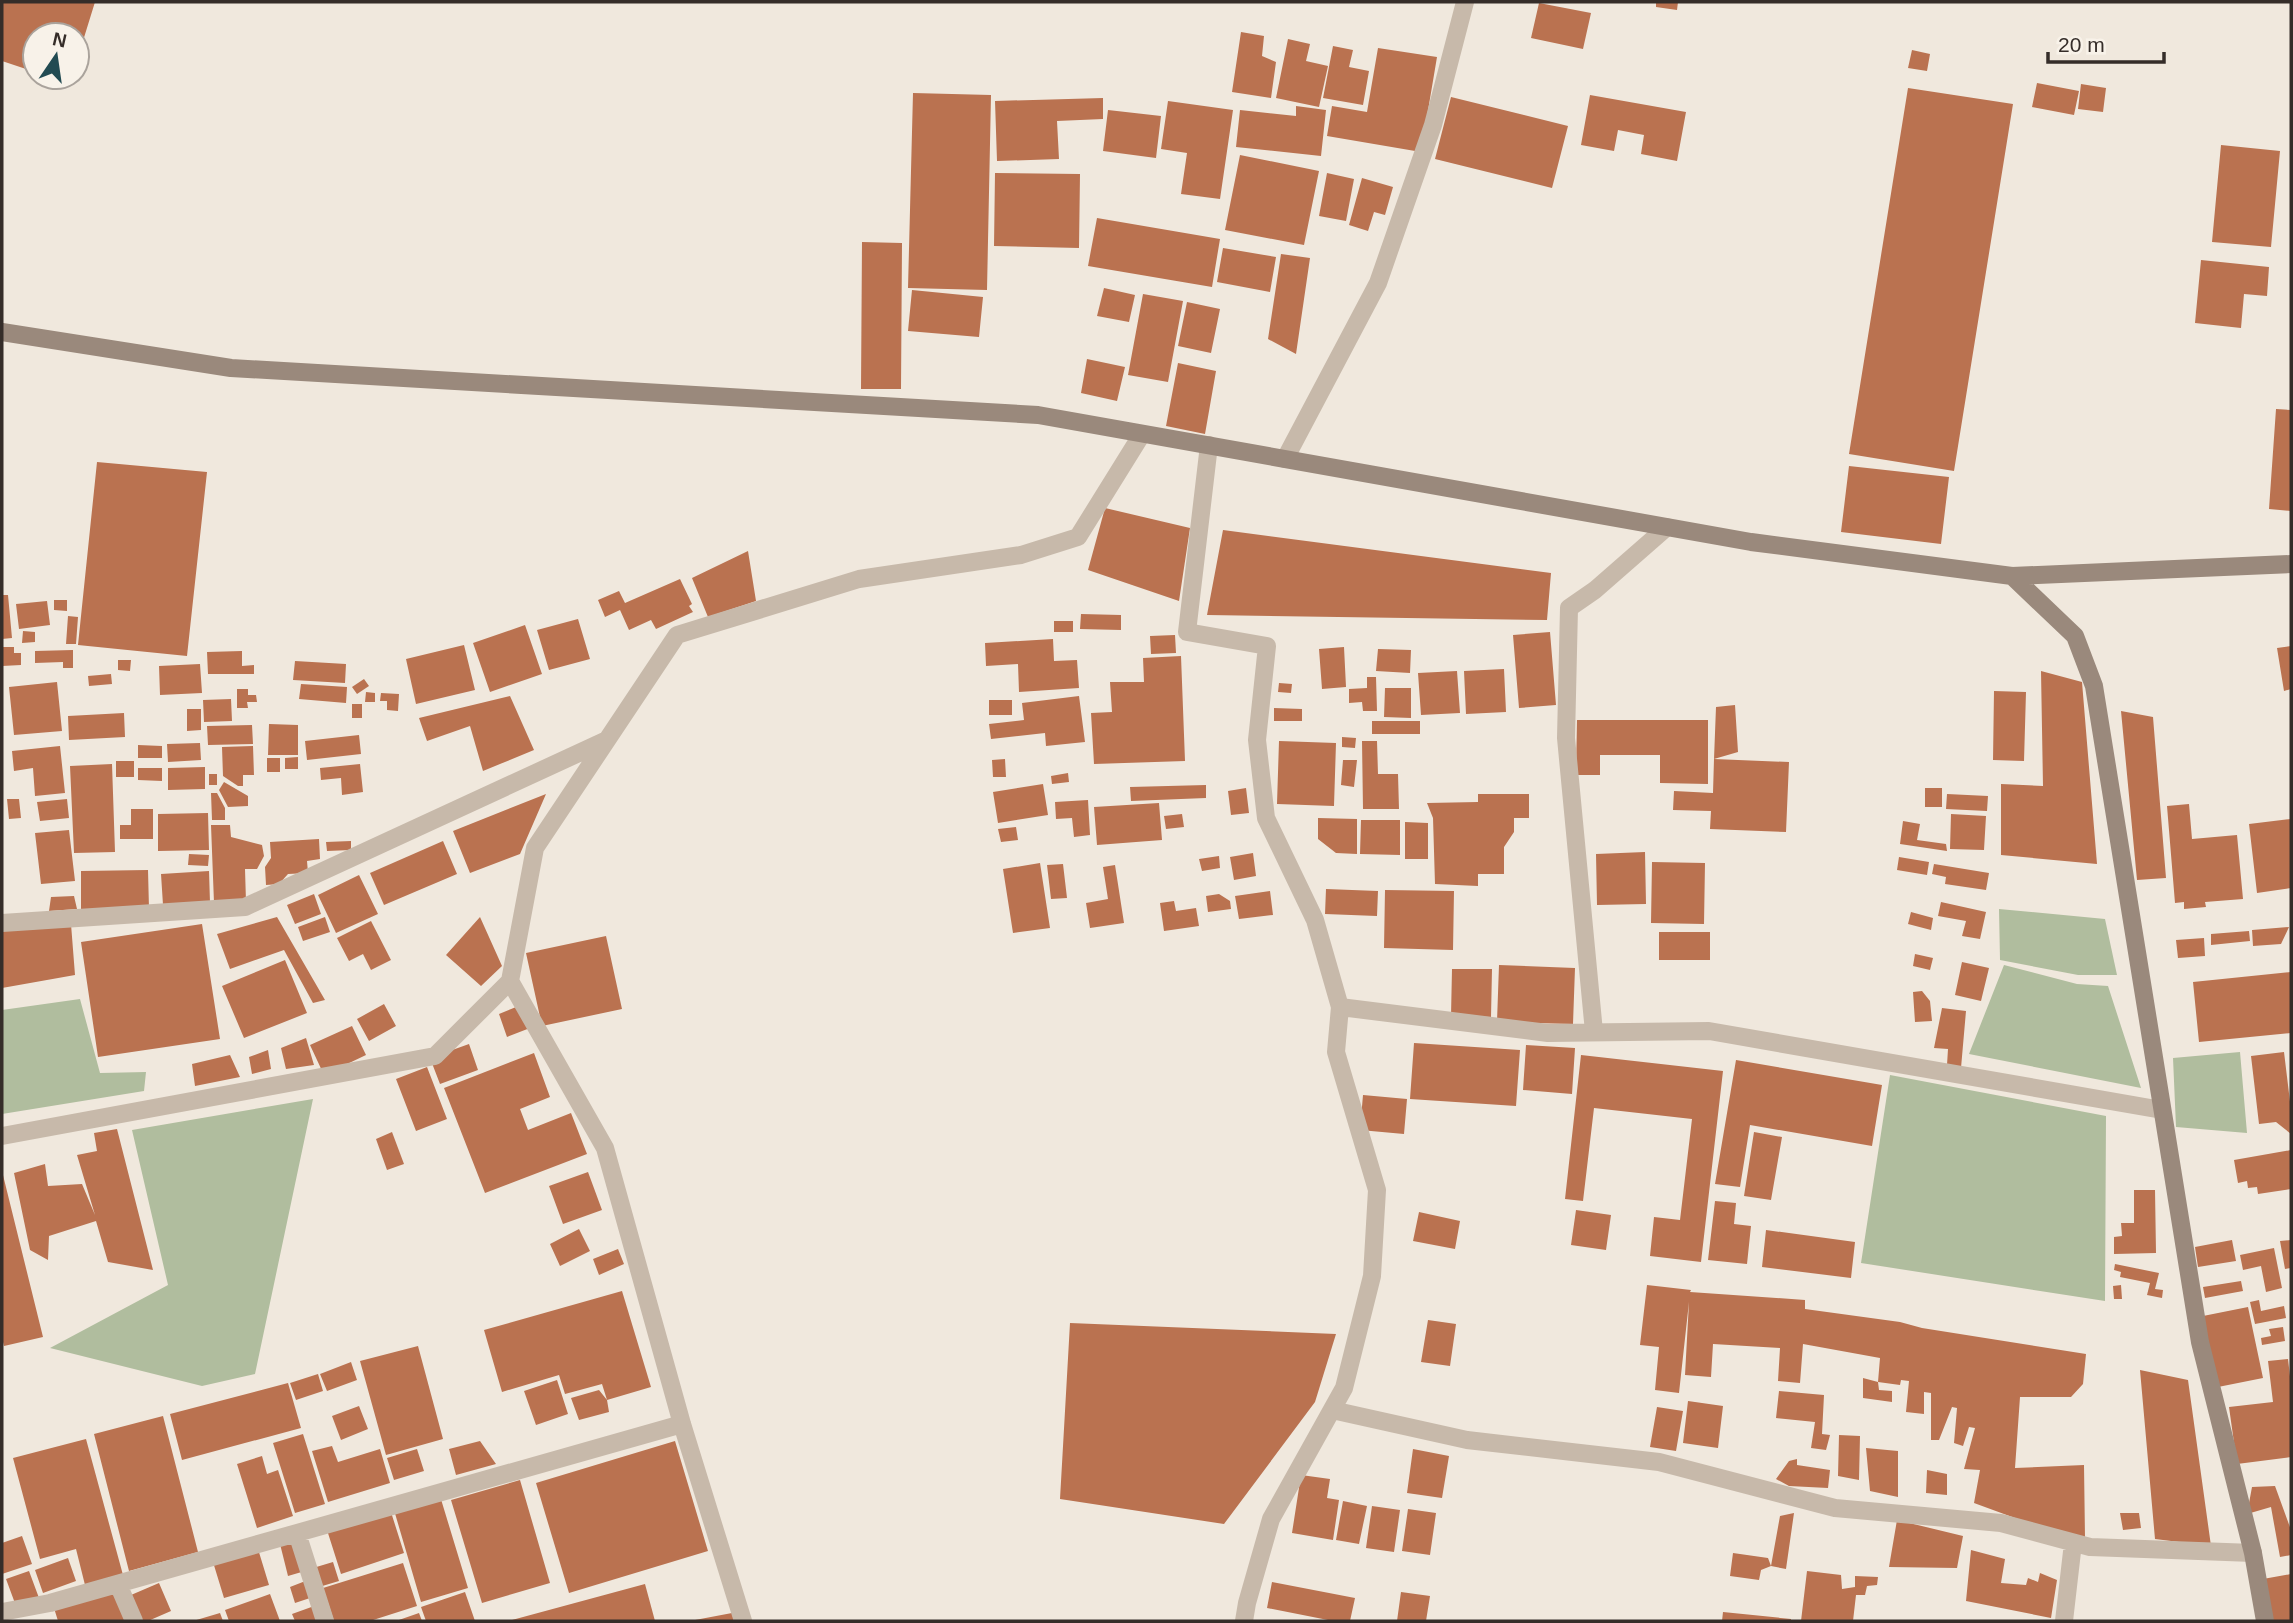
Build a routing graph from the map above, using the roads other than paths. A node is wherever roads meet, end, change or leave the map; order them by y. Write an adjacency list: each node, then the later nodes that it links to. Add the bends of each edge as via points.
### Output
1 (1465, 2): 5 (street, via 1433,125 1378,283)
2 (2, 332): 3 (main road, via 231,368 1038,415)
3 (1142, 434): 4 (main road); 9 (street, via 1078,537 1021,555 859,579 677,635)
4 (1209, 445): 5 (main road); 12 (street, via 1187,632 1267,646 1257,740 1266,818 1315,920)
5 (1285, 459): 6 (main road)
6 (1667, 527): 8 (main road); 13 (street, via 1569,608 1566,738)
7 (2291, 564): 8 (main road)
8 (2012, 576): 14 (main road, via 2075,636 2094,686)
9 (607, 740): 10 (street, via 245,907); 11 (street, via 535,848)
10 (2, 923)
11 (510, 981): 15 (street, via 435,1056); 17 (street, via 605,1148)
12 (1340, 1006): 13 (street, via 1548,1033); 16 (street, via 1336,1052 1377,1190 1373,1276 1344,1388)
13 (1594, 1032): 14 (street, via 1709,1031)
14 (2162, 1110): 20 (main road, via 2200,1342)
15 (2, 1136)
16 (1332, 1410): 19 (street, via 1467,1440 1659,1462 1835,1508 2001,1523); 26 (street, via 1271,1519)
17 (682, 1424): 18 (street); 25 (street)
18 (298, 1533): 21 (street); 24 (street)
19 (2073, 1543): 20 (street); 27 (street)
20 (2253, 1553): 28 (main road)
21 (118, 1584): 22 (street); 23 (street)
22 (2, 1612)
23 (134, 1621)
24 (325, 1621)
25 (743, 1621)
26 (1244, 1621)
27 (2064, 1621)
28 (2265, 1621)

